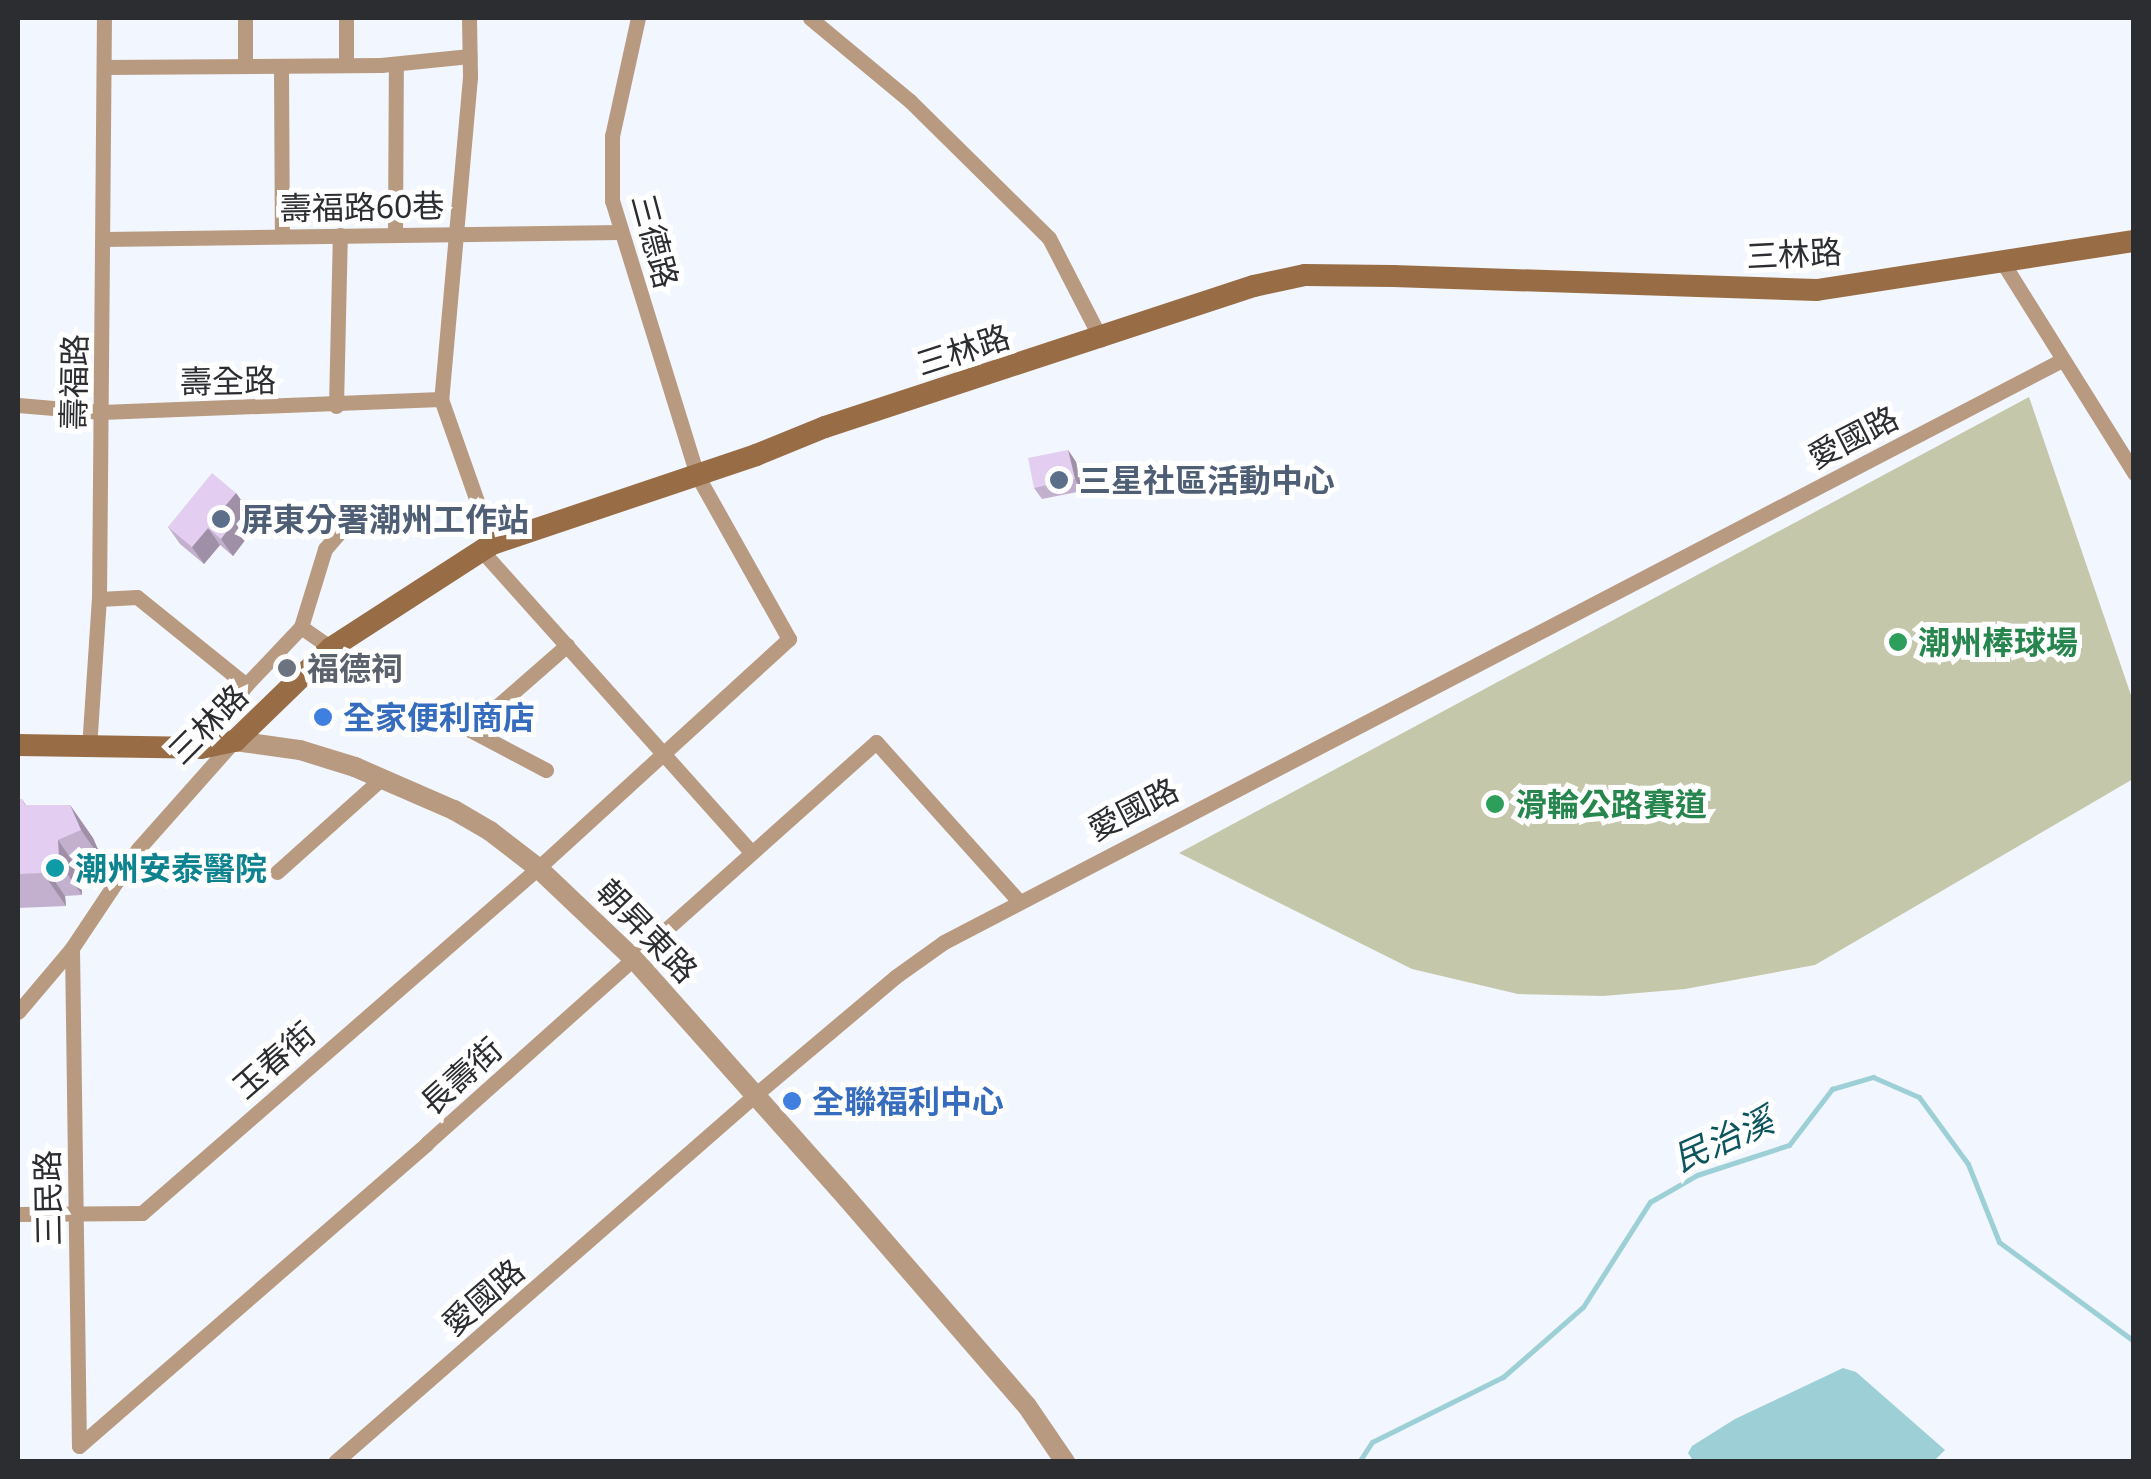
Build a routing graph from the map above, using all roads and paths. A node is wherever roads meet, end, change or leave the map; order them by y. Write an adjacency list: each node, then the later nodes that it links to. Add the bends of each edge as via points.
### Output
1 (104, 18): 12 (street, 壽福路)
2 (245, 18): 9 (street)
3 (346, 18): 11 (street)
4 (469, 18): 7 (street)
5 (638, 18): 13 (street, 三德路, via 612,136 612,202)
6 (810, 18): 21 (street, via 910,102 1049,238)
7 (470, 56): 8 (street); 14 (street)
8 (396, 64): 11 (street); 15 (street)
9 (245, 66): 10 (street); 12 (street)
10 (281, 66): 11 (street); 17 (street)
11 (346, 66)
12 (104, 67): 18 (street, 壽福路)
13 (621, 232): 14 (street, 壽福路60巷); 28 (street, 三德路)
14 (456, 233): 15 (street, 壽福路60巷); 23 (street)
15 (395, 234): 16 (street, 壽福路60巷)
16 (340, 235): 17 (street, 壽福路60巷); 25 (street)
17 (282, 236): 18 (street, 壽福路60巷)
18 (104, 238): 26 (street, 壽福路)
19 (2134, 241): 20 (main road, 三林路)
20 (2003, 262): 21 (main road, 三林路, via 1817,290 1305,276 1237,290); 22 (street)
21 (1101, 339): 28 (main road, 三林路)
22 (2060, 361): 27 (street); 47 (street, 愛國路)
23 (440, 399): 25 (street, 壽全路); 30 (street)
24 (18, 404): 26 (street, 壽全路)
25 (336, 406): 26 (street, 壽全路)
26 (101, 412): 31 (street, 壽福路)
27 (2134, 473)
28 (696, 475): 30 (main road, 三林路); 33 (street, 三德路)
29 (346, 525): 32 (street, via 325,550)
30 (487, 548): 34 (street); 35 (main road, 三林路)
31 (99, 599): 36 (street, via 136,597); 39 (street, 壽福路)
32 (301, 627): 35 (street); 36 (street)
33 (788, 639): 41 (street, 玉春街)
34 (567, 645): 41 (street); 42 (street, via 470,730)
35 (331, 648): 37 (main road, 三林路)
36 (246, 685): 40 (street)
37 (235, 740): 40 (main road, 朝昇東路); 43 (street, 朝昇東路, via 300,750); 48 (street, 三林路, via 138,849)
38 (18, 746): 39 (main road, 朝昇東路)
39 (89, 748): 40 (main road, 朝昇東路)
40 (202, 748)
41 (662, 751): 44 (street); 45 (street, 玉春街)
42 (546, 770)
43 (381, 779): 45 (street, 朝昇東路, via 478,824); 46 (street)
44 (752, 852): 47 (street, 長壽街, via 876,742); 49 (street, 長壽街)
45 (538, 868): 49 (street, 朝昇東路); 52 (street, 玉春街, via 142,1213)
46 (277, 872)
47 (1018, 900): 51 (street, 愛國路, via 895,977)
48 (72, 948): 50 (street, 三林路); 52 (street, 三民路)
49 (632, 958): 51 (street, 朝昇東路); 54 (street, 長壽街)
50 (18, 1012)
51 (756, 1095): 55 (street, 愛國路); 56 (street, 朝昇東路, via 1026,1406)
52 (76, 1212): 53 (street, 玉春街); 54 (street, 三民路)
53 (18, 1214)
54 (79, 1446)
55 (335, 1462)
56 (1065, 1462)

